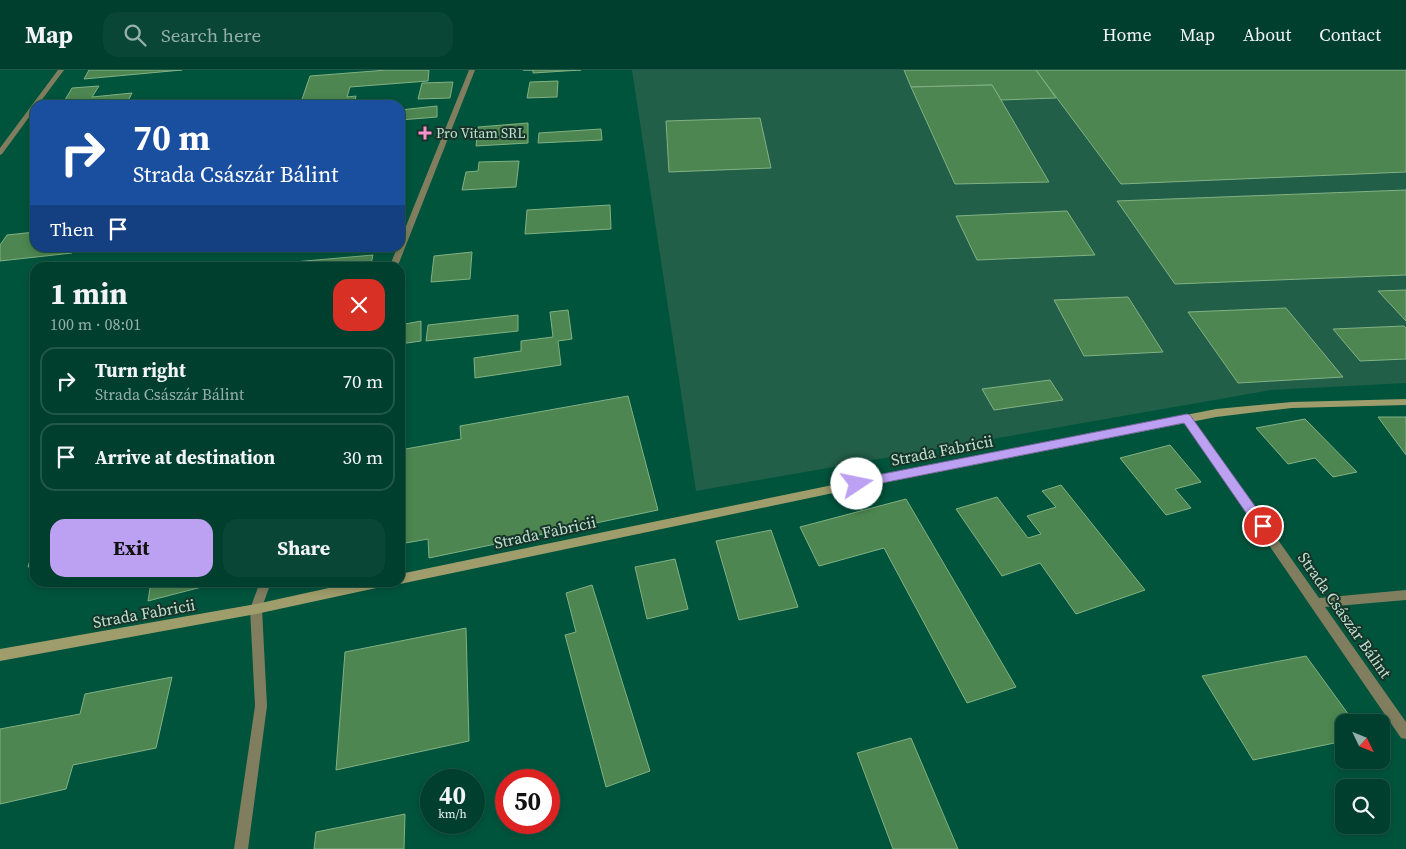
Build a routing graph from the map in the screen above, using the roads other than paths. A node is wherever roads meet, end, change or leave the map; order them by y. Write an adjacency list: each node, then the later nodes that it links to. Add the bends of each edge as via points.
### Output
1 (61, 70): 3 (street)
2 (472, 70): 6 (street)
3 (39, 100)
4 (30, 112): 5 (street)
5 (0, 153)
6 (405, 238)
7 (1406, 402): 8 (main road, Strada Fabricii, via 1292,405)
8 (1187, 418): 9 (main road, Strada Fabricii); 13 (street, Strada Császár Bálint)
9 (405, 578)
10 (264, 587): 14 (street)
11 (357, 587): 14 (main road, Strada Fabricii)
12 (1406, 595): 13 (street)
13 (1317, 603): 16 (street, Strada Császár Bálint)
14 (256, 608): 15 (main road, Strada Fabricii); 17 (street, via 261,706)
15 (0, 656)
16 (1406, 733)
17 (241, 849)

